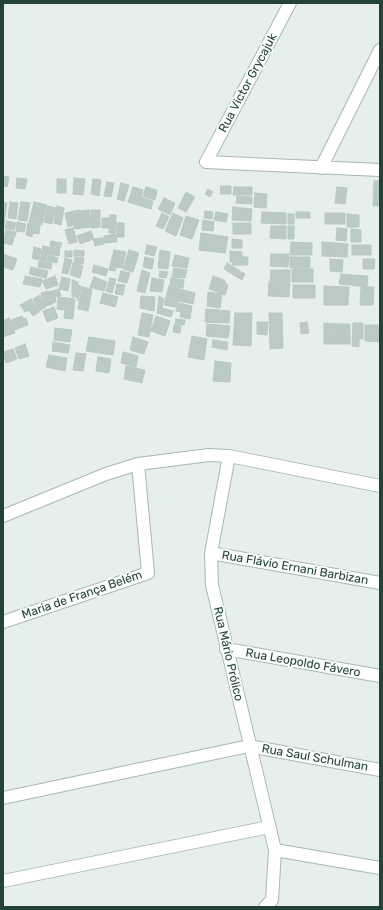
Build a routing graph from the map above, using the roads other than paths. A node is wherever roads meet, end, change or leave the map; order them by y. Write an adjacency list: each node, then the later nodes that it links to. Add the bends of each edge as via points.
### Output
1 (290, 3): 3 (street, Rua Victor Grycajuk, via 206,162)
2 (380, 50): 3 (street)
3 (321, 168): 4 (street)
4 (380, 170)
5 (229, 456): 6 (street, via 209,455); 7 (street); 9 (street, Rua Mário Prólico)
6 (138, 464): 8 (street, via 106,474); 11 (street, Maria de França Belém, via 148,573)
7 (380, 486)
8 (3, 516)
9 (211, 554): 10 (street, Rua Flávio Ernani Barbizan); 12 (street, Rua Mário Prólico, via 212,585)
10 (380, 583)
11 (3, 622)
12 (226, 649): 13 (street, Rua Leopoldo Fávero); 14 (street, Rua Mário Prólico)
13 (380, 676)
14 (249, 746): 15 (street, Rua Saul Schulman); 16 (street); 17 (street, Rua Mário Prólico)
15 (380, 770)
16 (3, 798)
17 (269, 827): 18 (street, Rua Mário Prólico); 20 (street)
18 (275, 850): 19 (street); 21 (street, Rua Mário Prólico, via 272,900)
19 (380, 868)
20 (3, 881)
21 (265, 907)

